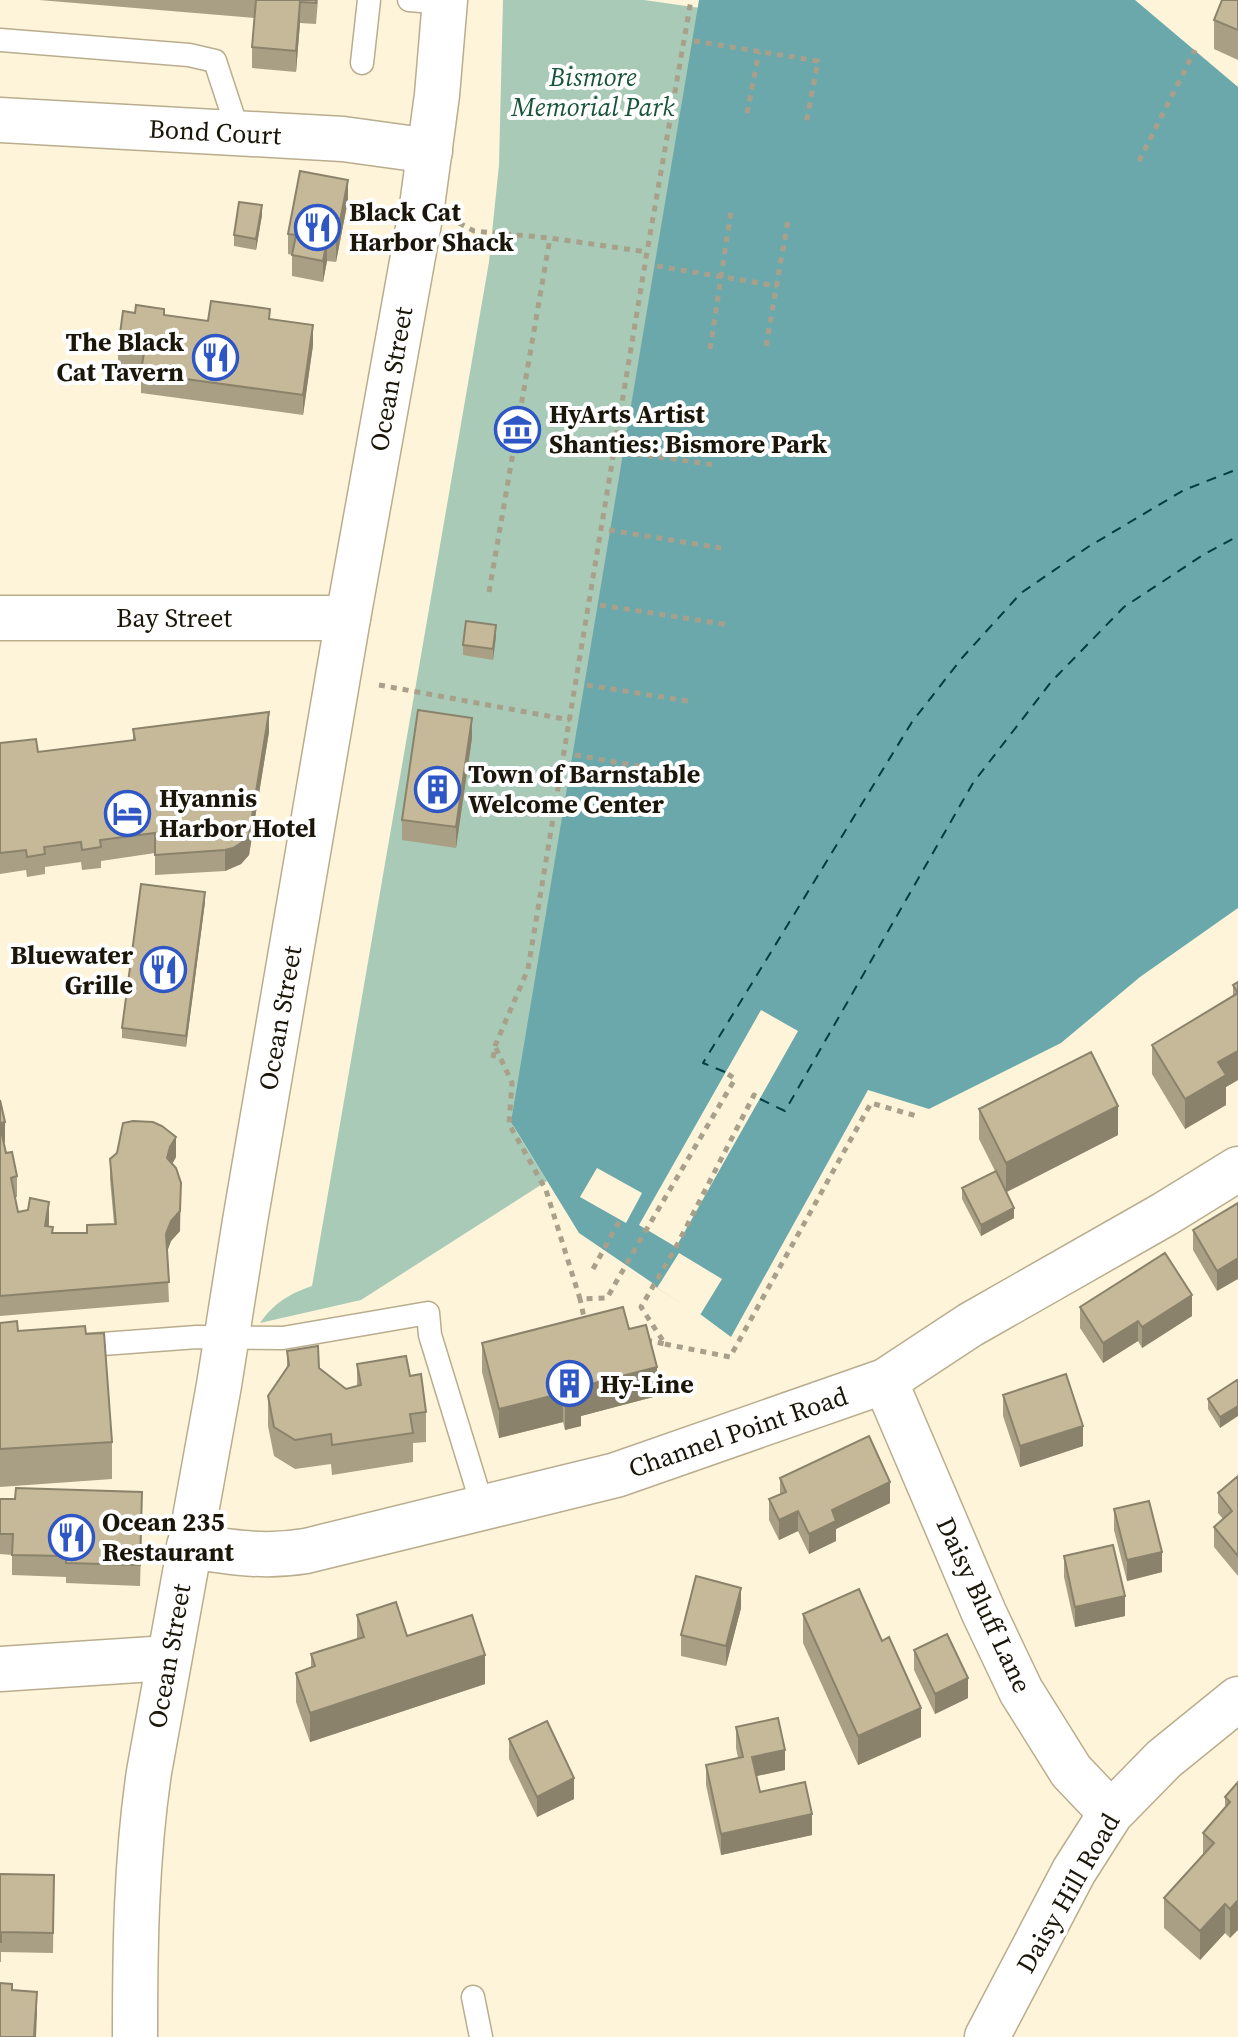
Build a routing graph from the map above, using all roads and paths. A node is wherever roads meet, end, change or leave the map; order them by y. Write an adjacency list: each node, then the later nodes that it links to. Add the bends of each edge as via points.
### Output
1 (369, 0): 8 (lane)
2 (691, 0): 19 (path)
3 (433, 1): 13 (street, Ocean Street, via 442,42)
4 (0, 40): 12 (lane, via 215,61)
5 (694, 41): 7 (path)
6 (1195, 50): 14 (path)
7 (759, 52): 9 (path); 11 (path, via 818,61)
8 (362, 63)
9 (747, 113)
10 (0, 120): 12 (street, Bond Court)
11 (806, 124)
12 (239, 134): 13 (street, Bond Court, via 343,139)
13 (430, 151): 15 (street, Ocean Street)
14 (1139, 161)
15 (422, 206): 18 (path, via 474,231); 32 (street, Ocean Street)
16 (731, 211): 21 (path)
17 (788, 220): 22 (path)
18 (550, 238): 19 (path); 29 (path)
19 (647, 252): 37 (path)
20 (657, 266): 21 (path)
21 (721, 276): 22 (path); 24 (path)
22 (777, 286): 23 (path)
23 (766, 346)
24 (710, 349)
25 (623, 452): 26 (path)
26 (716, 465)
27 (609, 530): 28 (path)
28 (721, 548)
29 (489, 592)
30 (600, 605): 33 (path)
31 (0, 618): 32 (street, Bay Street)
32 (348, 618): 34 (street, Ocean Street)
33 (730, 625)
34 (339, 676): 37 (path); 50 (street, Ocean Street)
35 (587, 685): 36 (path)
36 (694, 702)
37 (570, 720): 40 (path, via 528,969)
38 (575, 755): 39 (path)
39 (667, 771)
40 (495, 1046): 41 (path); 48 (path, via 512,1083 509,1124 546,1190)
41 (493, 1058)
42 (725, 1072): 48 (path, via 735,1079 607,1298)
43 (760, 1099): 52 (path, via 754,1095 641,1307)
44 (920, 1117): 52 (path, via 871,1103 730,1357)
45 (1238, 1169): 54 (street, Channel Point Road, via 970,1325)
46 (620, 1220): 47 (path)
47 (593, 1269)
48 (580, 1299): 49 (path)
49 (586, 1325)
50 (227, 1338): 53 (lane); 55 (lane, via 283,1338 428,1313 430,1335); 56 (street, Ocean Street)
51 (640, 1338): 52 (path)
52 (665, 1344)
53 (57, 1348)
54 (885, 1381): 55 (street, Channel Point Road, via 616,1475); 60 (street, Daisy Bluff Lane, via 1021,1691 1071,1771)
55 (483, 1508): 56 (street, Channel Point Road, via 282,1555)
56 (189, 1546): 57 (street, Ocean Street)
57 (168, 1658): 58 (street); 62 (street, Ocean Street, via 142,1821)
58 (0, 1669)
59 (1238, 1699): 60 (street, Daisy Hill Road, via 1164,1759)
60 (1111, 1813): 64 (street, Daisy Hill Road, via 1074,1871)
61 (473, 1997): 63 (lane)
62 (135, 2037)
63 (481, 2037)
64 (987, 2037)

